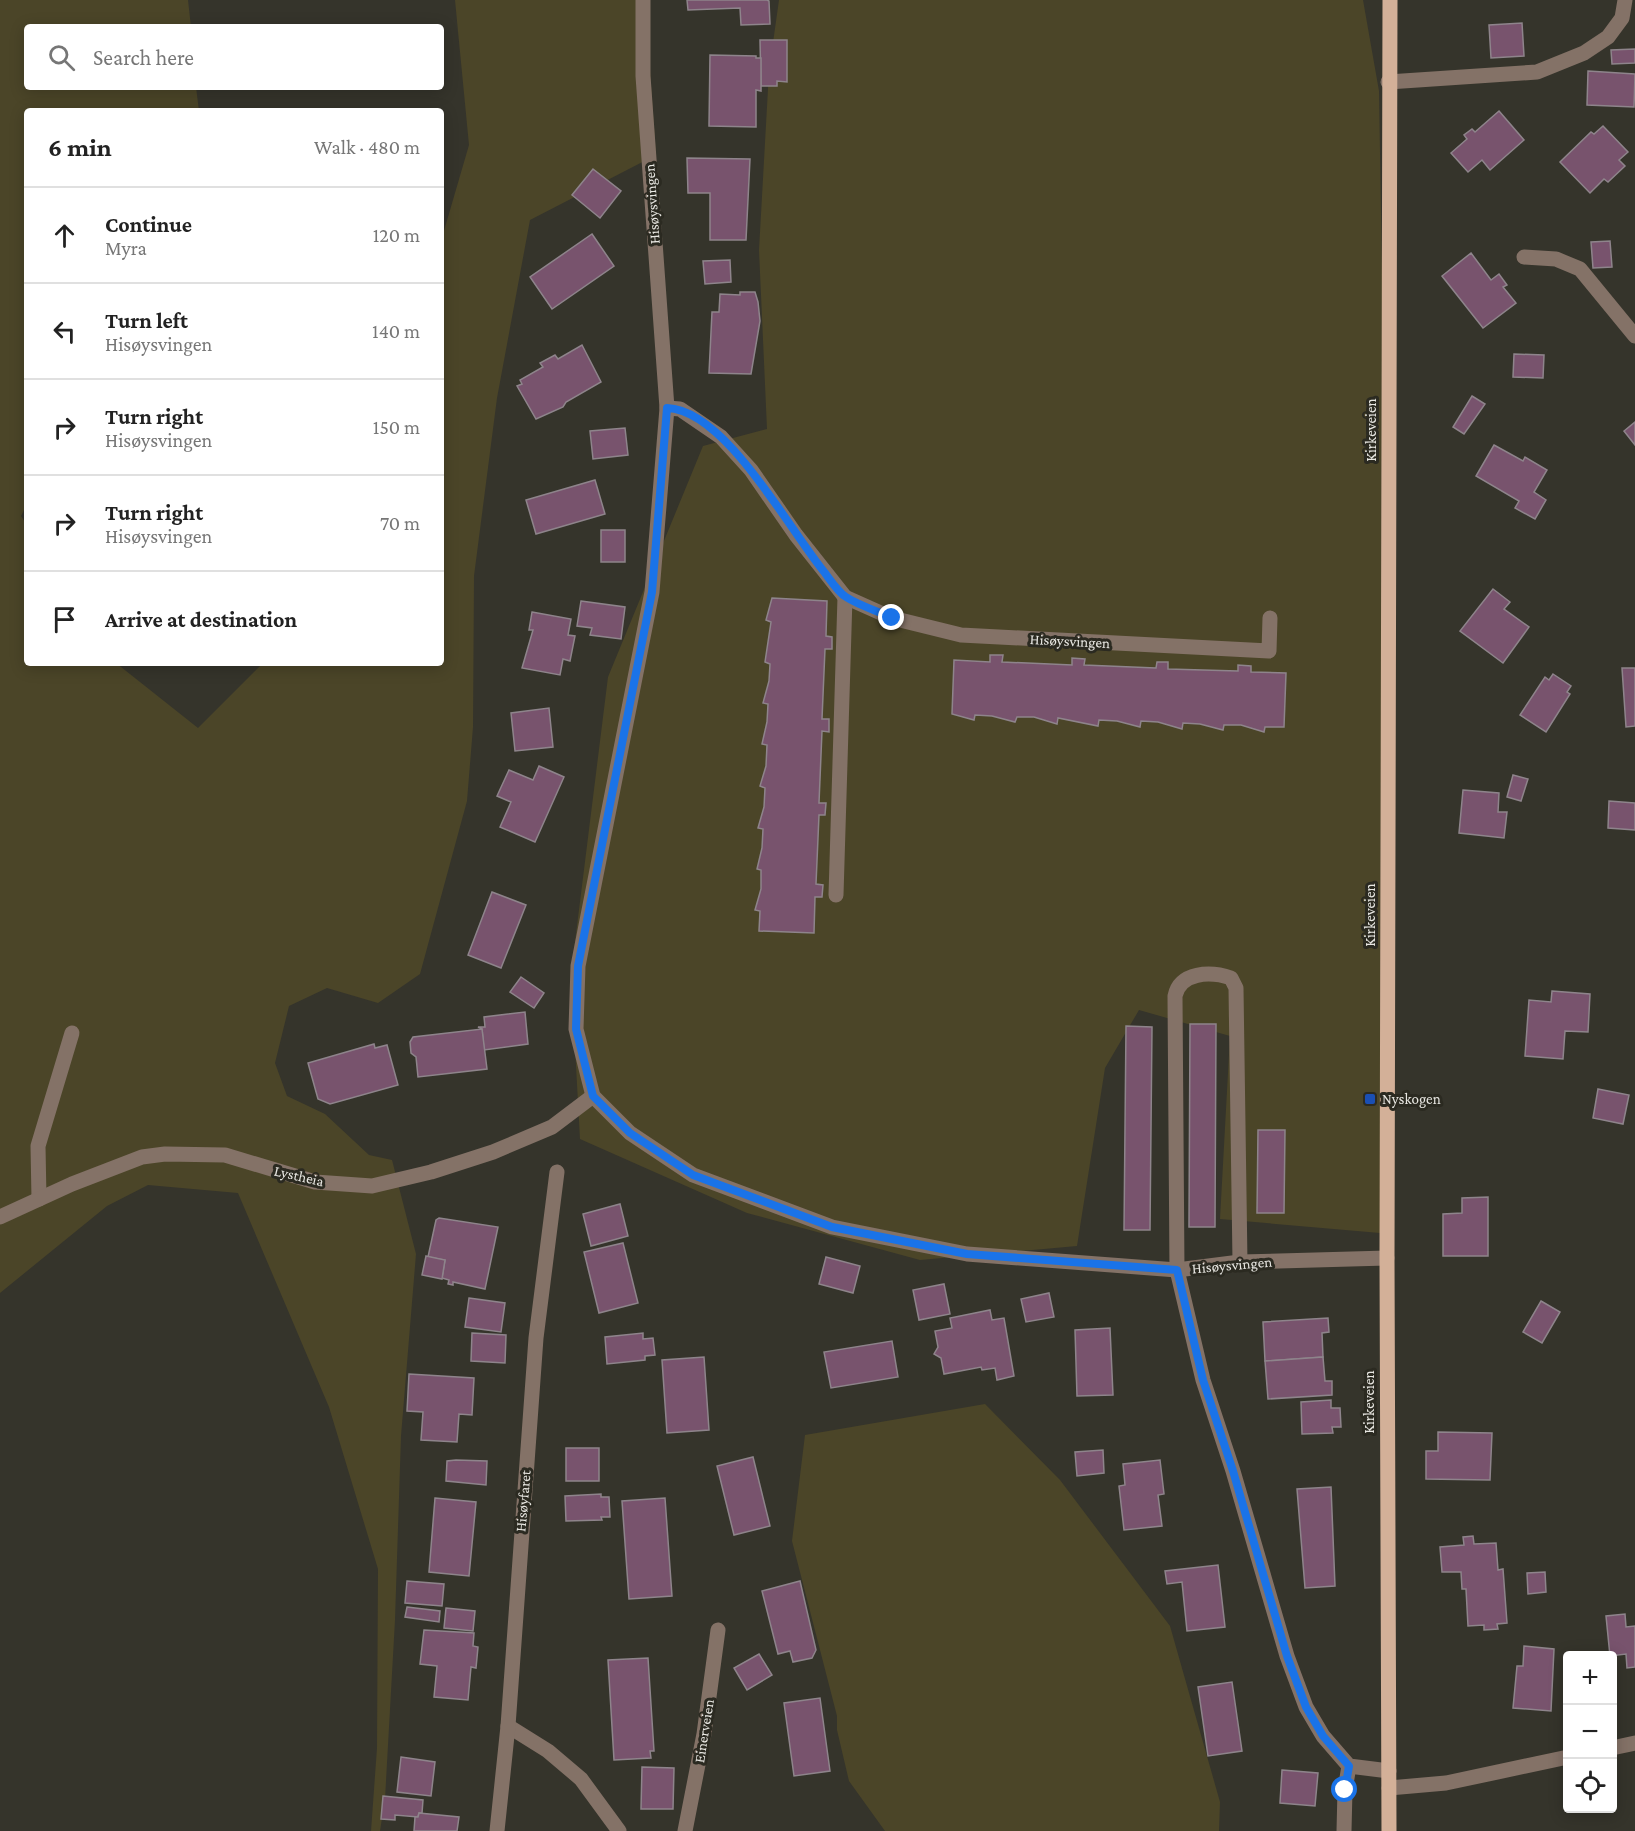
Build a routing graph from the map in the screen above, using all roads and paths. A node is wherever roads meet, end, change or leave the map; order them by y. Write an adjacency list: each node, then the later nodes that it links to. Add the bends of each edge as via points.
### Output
1 (643, 0): 7 (street, Hisøysvingen, via 643,76)
2 (1390, 0): 4 (main road, Kirkeveien)
3 (1625, 0): 4 (street, via 1622,18 1608,37 1584,53 1537,72)
4 (1389, 82): 16 (main road, Kirkeveien)
5 (1524, 257): 6 (street, via 1556,259 1580,269)
6 (1635, 336)
7 (667, 408): 8 (street, Hisøysvingen, via 680,408 721,437 751,470); 12 (street, Hisøysvingen, via 652,592 578,966 576,1029)
8 (845, 597): 9 (street, Hisøysvingen, via 892,618 961,635 1269,651); 10 (street)
9 (1270, 618)
10 (836, 895)
11 (72, 1033): 14 (street, via 38,1146)
12 (593, 1096): 14 (street, Lystheia, via 552,1127 493,1152 372,1186 315,1182 225,1155 165,1154 142,1157); 18 (street, Hisøysvingen, via 630,1133 693,1175 832,1227 967,1254)
13 (557, 1172): 20 (street, Hisøyfaret, via 536,1338)
14 (39, 1199): 15 (street, Lystheia)
15 (0, 1216)
16 (1387, 1258): 17 (street, Hisøysvingen); 25 (main road, Kirkeveien)
17 (1240, 1262): 18 (street, Hisøysvingen); 18 (street, via 1236,988 1231,978 1221,975 1187,977 1177,985 1175,996)
18 (1177, 1270): 24 (street, via 1203,1380 1287,1656 1306,1707 1323,1736)
19 (718, 1630): 29 (street, Einerveien, via 704,1734)
20 (508, 1726): 27 (street, Hisøyfaret); 28 (street, via 548,1751 581,1779)
21 (1635, 1743): 22 (street)
22 (1617, 1747)
23 (1563, 1758): 26 (street, via 1446,1783)
24 (1349, 1766): 25 (street); 30 (street)
25 (1389, 1771): 26 (main road, Kirkeveien)
26 (1389, 1788): 31 (main road, Kirkeveien)
27 (497, 1831)
28 (619, 1831)
29 (685, 1831)
30 (1344, 1831)
31 (1389, 1831)

